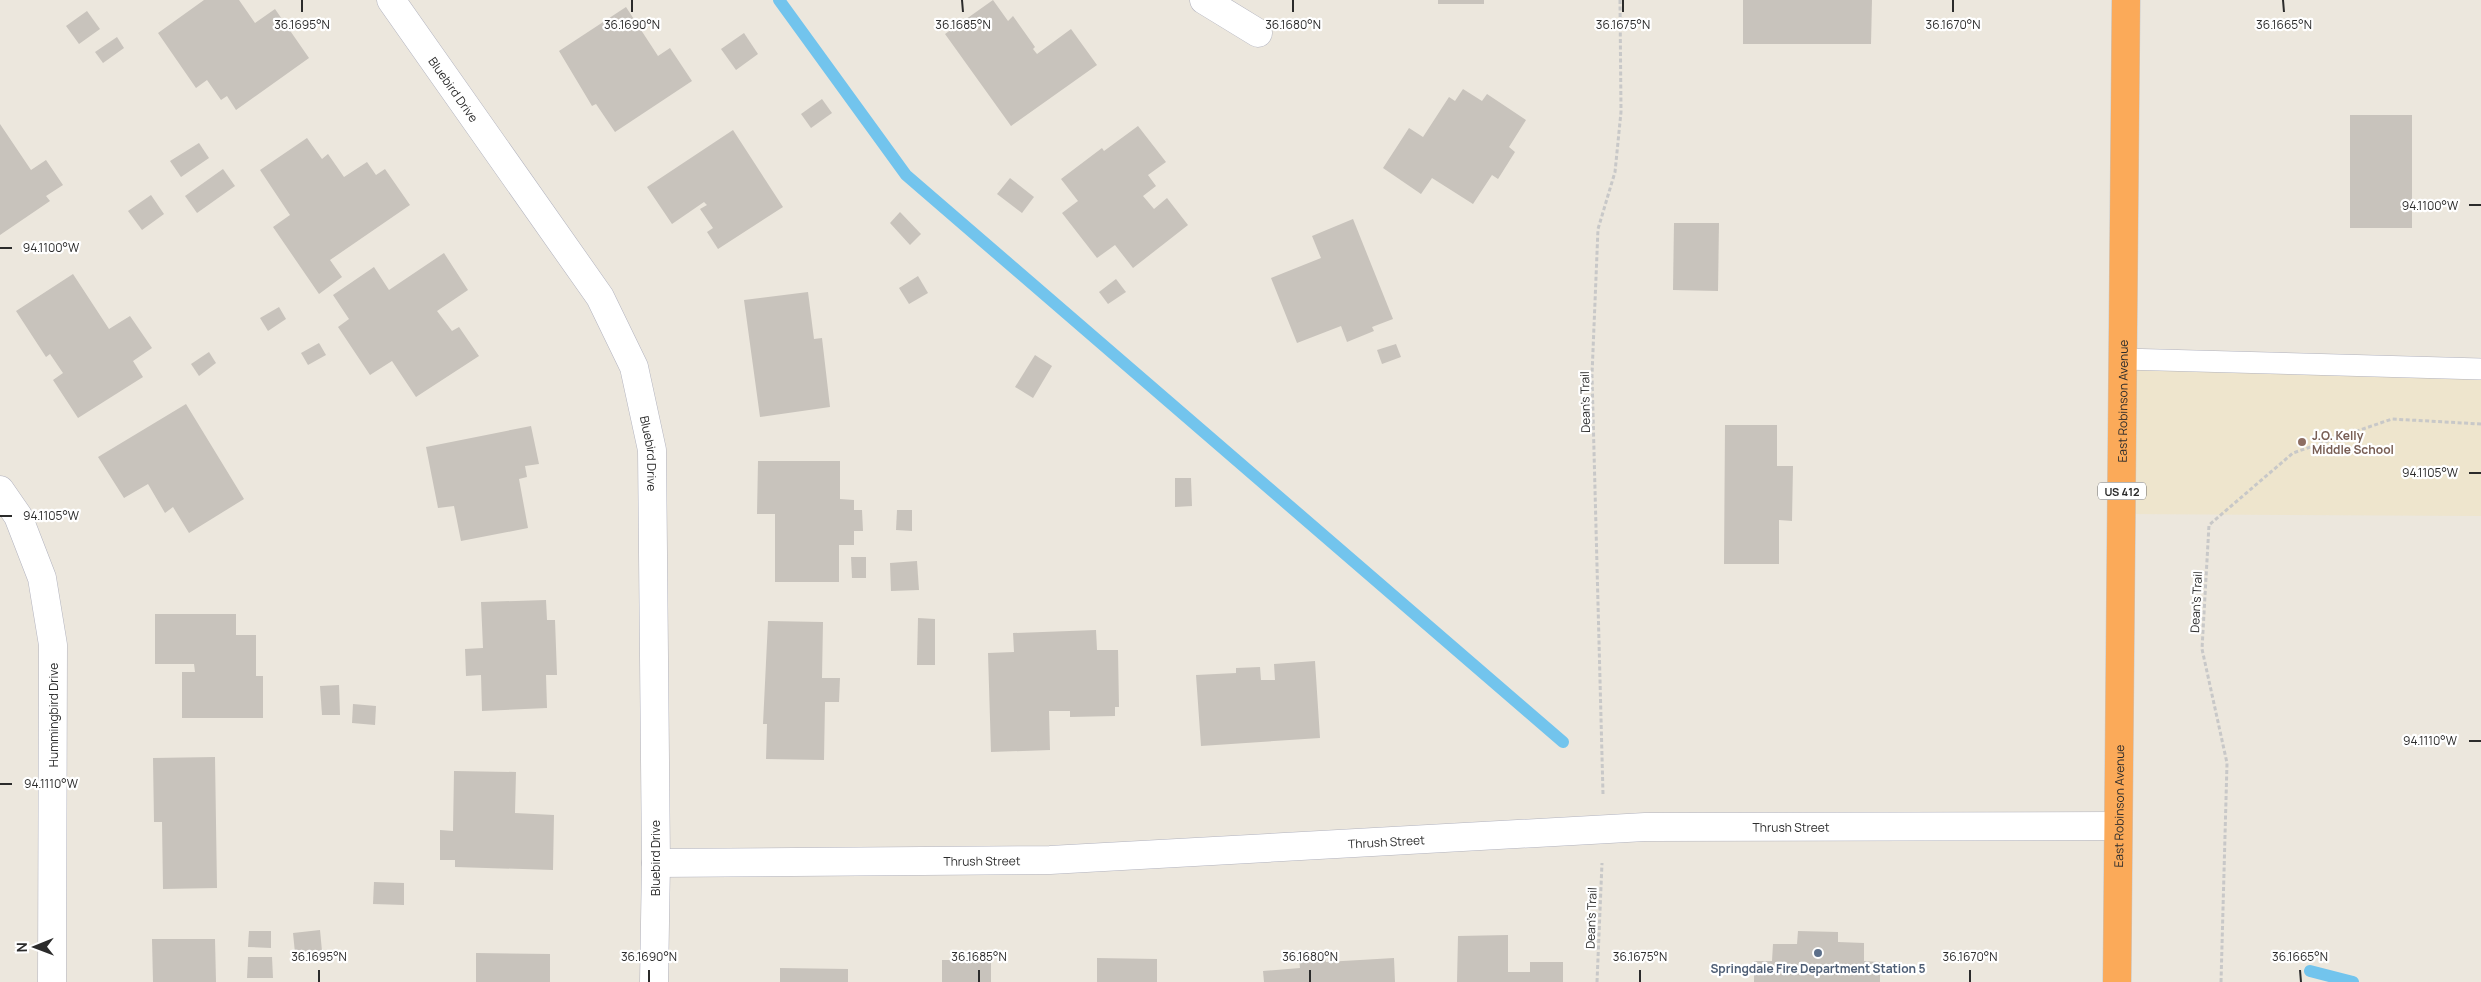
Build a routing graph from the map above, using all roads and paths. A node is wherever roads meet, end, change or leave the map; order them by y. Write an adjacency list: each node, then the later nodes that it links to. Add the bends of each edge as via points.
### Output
1 (391, 0): 13 (street, Bluebird Drive, via 600,297 634,367 652,450)
2 (1204, 0): 5 (street)
3 (1620, 0): 10 (path, Dean's Trail, via 1621,112 1615,172 1598,229 1592,375)
4 (2126, 0): 6 (highway, East Robinson Avenue / US 412)
5 (1258, 33)
6 (2123, 359): 7 (lane); 11 (highway, East Robinson Avenue / US 412)
7 (2481, 370)
8 (2481, 424): 18 (path, Dean's Trail, via 2392,419 2293,452 2209,525 2202,649 2227,763)
9 (0, 490): 14 (street, Hummingbird Drive, via 18,516 42,578 53,645)
10 (1603, 796)
11 (2118, 826): 13 (street, Thrush Street, via 1645,827 1050,860); 17 (highway, East Robinson Avenue / US 412)
12 (1602, 856): 16 (path, Dean's Trail)
13 (656, 863): 15 (street, Bluebird Drive)
14 (52, 982)
15 (654, 982)
16 (1597, 982)
17 (2117, 982)
18 (2220, 982)

